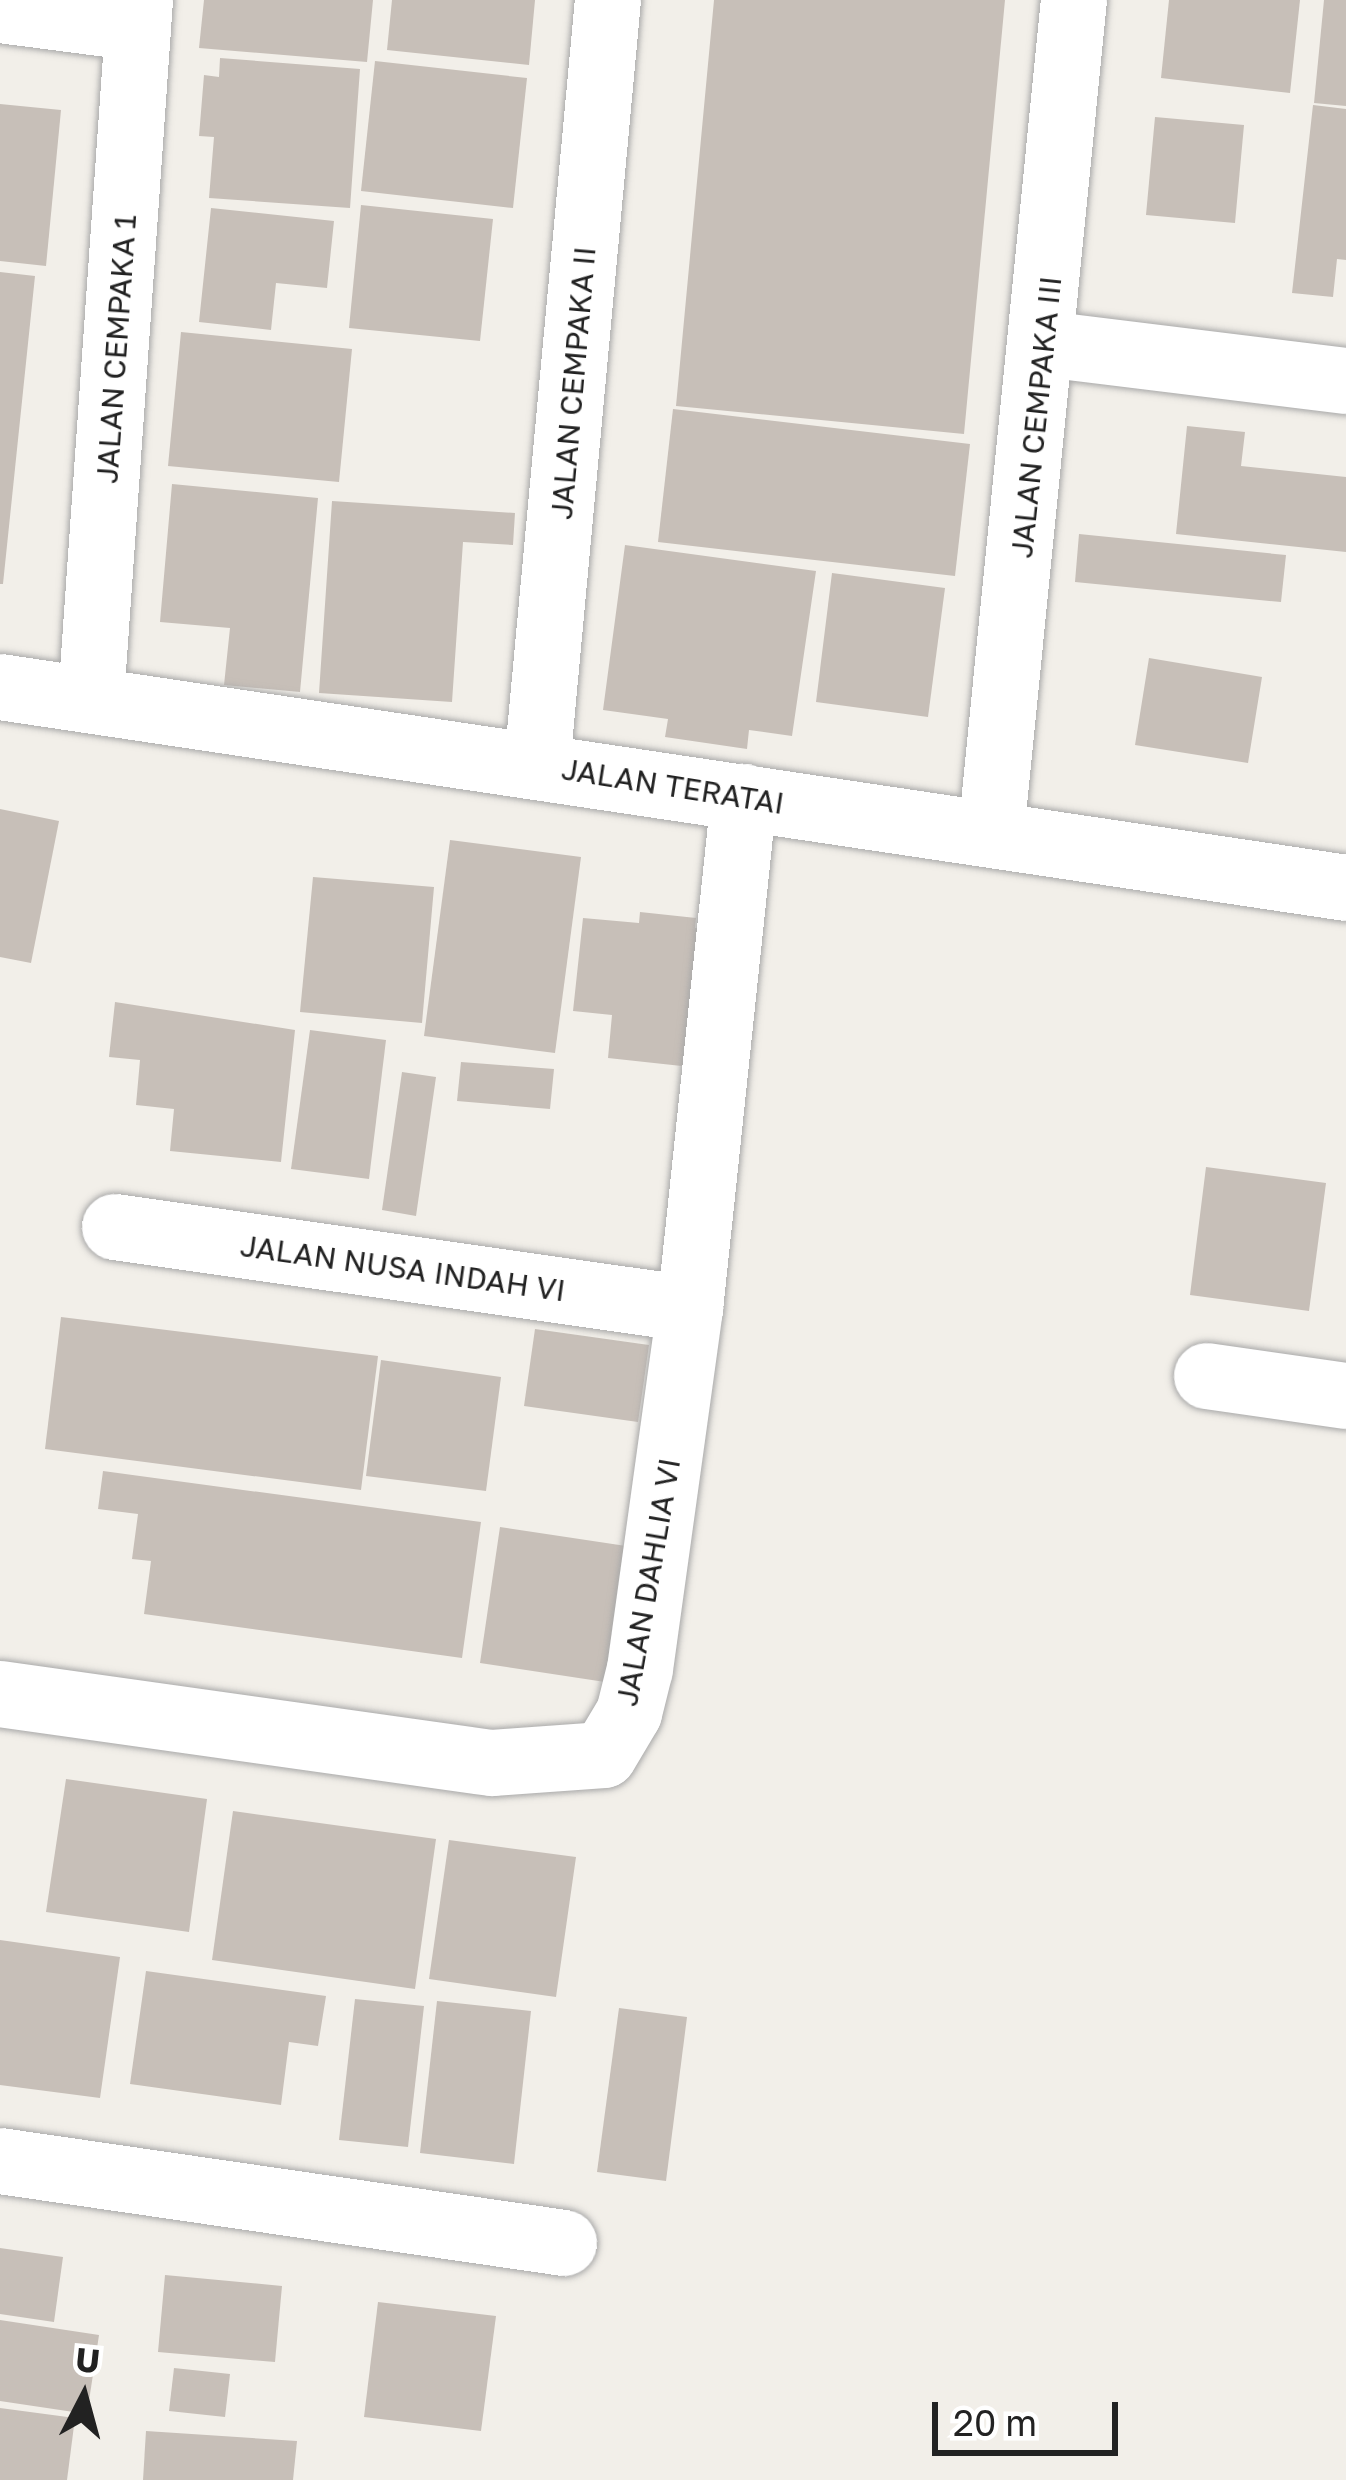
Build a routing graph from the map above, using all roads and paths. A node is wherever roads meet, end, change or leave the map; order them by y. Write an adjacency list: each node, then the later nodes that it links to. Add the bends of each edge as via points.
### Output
1 (608, 0): 9 (street, JALAN CEMPAKA II)
2 (1074, 0): 5 (street, JALAN CEMPAKA III)
3 (0, 10): 4 (street)
4 (139, 14): 8 (street, JALAN CEMPAKA 1)
5 (1046, 344): 6 (street); 11 (street, JALAN CEMPAKA III)
6 (1346, 381)
7 (0, 687): 8 (street, JALAN TERATAI)
8 (91, 698): 9 (street, JALAN TERATAI)
9 (538, 765): 10 (street, JALAN TERATAI)
10 (744, 797): 11 (street, JALAN TERATAI); 14 (street, JALAN DAHLIA VI)
11 (991, 834): 12 (street, JALAN TERATAI)
12 (1346, 887)
13 (115, 1227): 14 (street, JALAN NUSA INDAH VI)
14 (690, 1309): 17 (street, JALAN DAHLIA VI, via 640,1669 629,1713 604,1755 471,1761)
15 (1207, 1376): 16 (street)
16 (1346, 1396)
17 (0, 1694)
18 (0, 2161): 19 (street)
19 (564, 2242)

